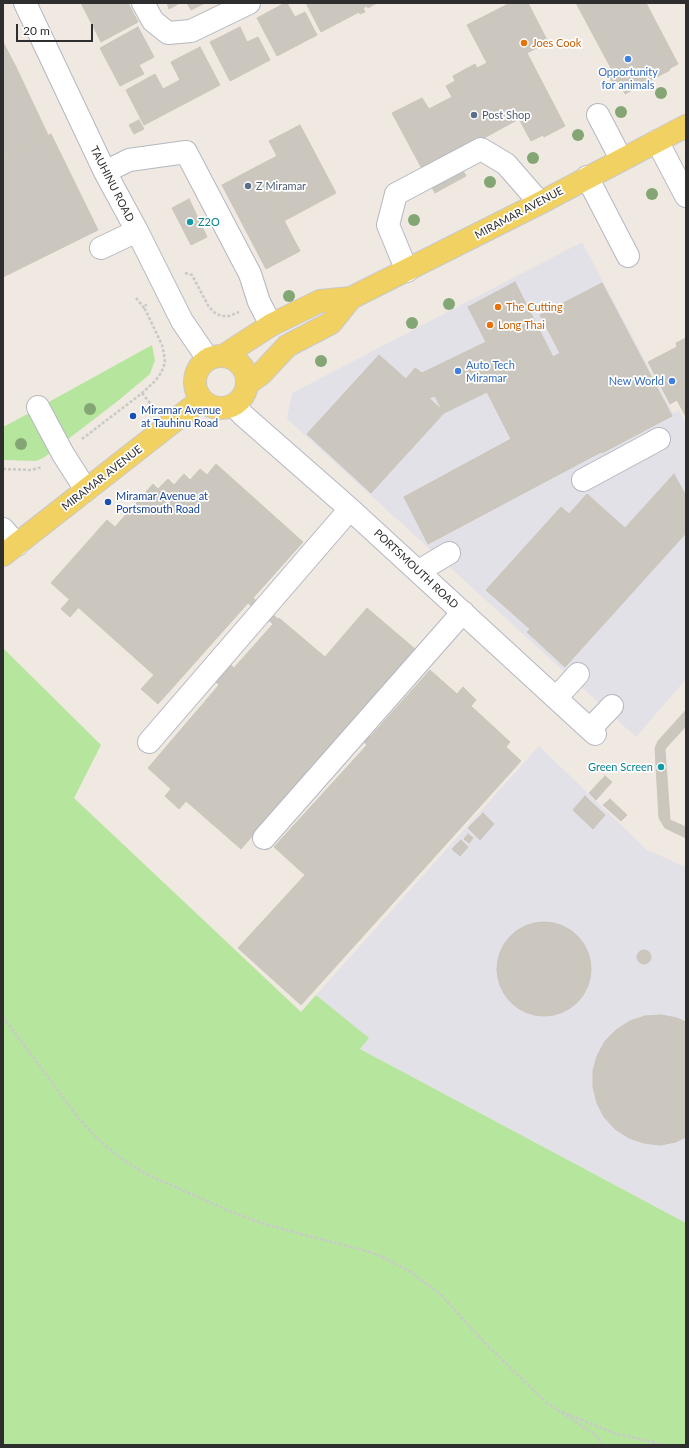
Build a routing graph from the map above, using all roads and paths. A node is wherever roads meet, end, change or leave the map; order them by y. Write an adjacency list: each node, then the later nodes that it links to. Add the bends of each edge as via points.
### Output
1 (25, 3): 8 (street, TAUHINU ROAD)
2 (143, 3): 3 (street, via 154,21 168,33 191,31)
3 (249, 3)
4 (598, 115): 7 (street)
5 (686, 126): 6 (main road, MIRAMAR AVENUE)
6 (657, 141): 7 (main road, MIRAMAR AVENUE); 10 (street)
7 (621, 159): 9 (main road, MIRAMAR AVENUE)
8 (105, 172): 12 (street, TAUHINU ROAD); 20 (street, via 129,160 186,152 250,274)
9 (588, 177): 11 (main road, MIRAMAR AVENUE); 14 (street)
10 (686, 196)
11 (540, 203): 15 (main road, MIRAMAR AVENUE); 15 (street, via 506,164 481,149 396,194 388,226)
12 (137, 231): 13 (street); 23 (street, TAUHINU ROAD, via 182,321)
13 (101, 248)
14 (628, 256)
15 (407, 271): 18 (main road, MIRAMAR AVENUE)
16 (181, 272): 20 (path, via 192,275 209,307 222,316 229,316)
17 (136, 298): 21 (path)
18 (351, 298): 22 (main road, MIRAMAR AVENUE, via 320,301); 24 (main road, MIRAMAR AVENUE, via 331,323 287,346 261,374)
19 (148, 301): 21 (path)
20 (259, 302): 22 (street)
21 (144, 308): 25 (path, via 162,345 165,362 155,381)
22 (271, 325): 23 (main road, MIRAMAR AVENUE)
23 (216, 357): 24 (main road, via 233,359 241,365 246,374); 26 (main road, via 202,364 197,370 194,379)
24 (247, 384): 28 (main road, via 244,395)
25 (142, 393): 27 (path); 31 (path)
26 (200, 400): 28 (main road, via 220,409); 34 (main road, MIRAMAR AVENUE)
27 (149, 403)
28 (234, 406): 35 (street, PORTSMOUTH ROAD)
29 (38, 407): 31 (street)
30 (659, 439): 33 (street)
31 (63, 454): 32 (path, via 48,464 31,470); 34 (street)
32 (3, 469)
33 (583, 480)
34 (86, 490): 36 (main road, MIRAMAR AVENUE)
35 (350, 509): 38 (street, PORTSMOUTH ROAD); 43 (street)
36 (8, 543)
37 (449, 553): 38 (street)
38 (418, 571): 39 (street, PORTSMOUTH ROAD)
39 (463, 612): 41 (street, PORTSMOUTH ROAD); 44 (street)
40 (578, 674): 41 (street)
41 (556, 698): 42 (street, PORTSMOUTH ROAD, via 592,731)
42 (612, 706)
43 (148, 742)
44 (264, 838)
45 (3, 1017): 46 (path, via 79,1119 122,1159 144,1173 229,1211 267,1225 370,1252 409,1271 438,1292 488,1346 547,1403)
46 (559, 1411): 47 (path, via 596,1435); 48 (path, via 614,1433)
47 (603, 1445)
48 (664, 1445)

